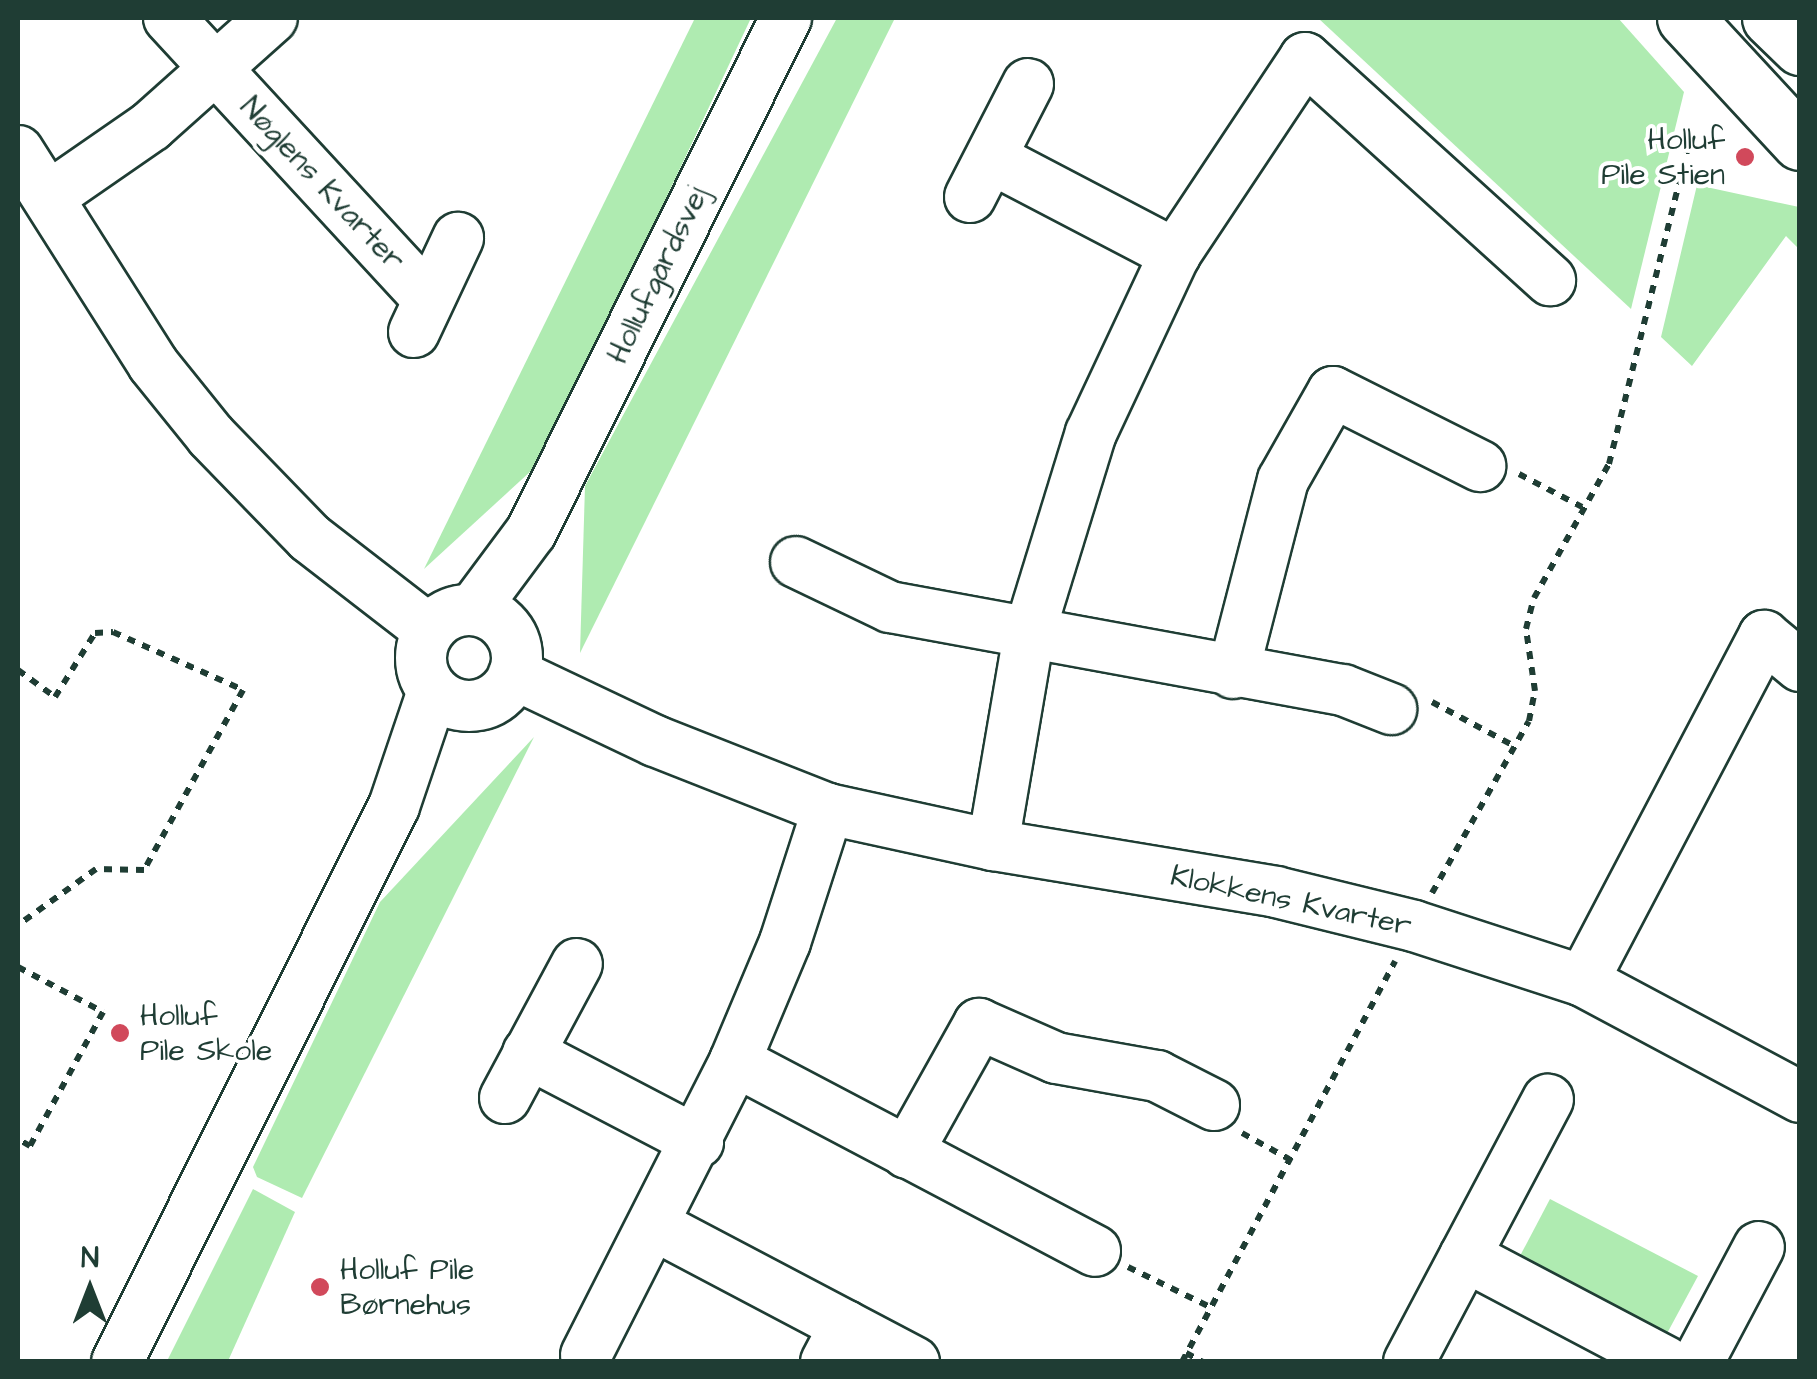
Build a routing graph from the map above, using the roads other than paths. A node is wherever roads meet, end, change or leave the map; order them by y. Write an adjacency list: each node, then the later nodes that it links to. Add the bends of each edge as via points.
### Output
1 (168, 18): 7 (street, Nøglens Kvarter)
2 (272, 18): 7 (street, Nøglens Kvarter)
3 (786, 18): 17 (street, Hollufgårdsvej)
4 (1685, 18): 9 (main road)
5 (1770, 18): 6 (main road)
6 (1800, 48)
7 (216, 71): 11 (street, Nøglens Kvarter); 12 (street, Nøglens Kvarter, via 420,315)
8 (1028, 84): 13 (street, via 981,177)
9 (1800, 142)
10 (18, 151): 11 (street)
11 (50, 196): 18 (street, via 153,364 211,436 310,538)
12 (458, 238)
13 (1175, 254): 14 (street, via 1305,58); 19 (street, via 1091,433)
14 (1550, 280)
15 (1480, 466): 21 (street, via 1333,392 1283,480)
16 (796, 562): 19 (street, via 890,607)
17 (489, 618): 18 (street, via 448,614); 22 (street, via 516,648)
18 (429, 630): 23 (street, via 420,662)
19 (1029, 634): 21 (street); 26 (street)
20 (1800, 666): 28 (street, via 1764,636)
21 (1233, 673): 24 (street, via 1342,690)
22 (514, 674): 23 (street, via 496,699); 25 (street, Klokkens Kvarter, via 656,742)
23 (450, 699): 43 (street)
24 (1391, 710)
25 (828, 809): 26 (street, Klokkens Kvarter); 30 (street, via 786,942)
26 (993, 844): 28 (street, Klokkens Kvarter, via 1276,892 1414,926)
27 (576, 964): 29 (street)
28 (1583, 981): 31 (street, Klokkens Kvarter)
29 (528, 1053): 32 (street); 35 (street)
30 (735, 1061): 35 (street); 36 (street)
31 (1800, 1096)
32 (505, 1098)
33 (1548, 1099): 40 (street)
34 (1214, 1104): 36 (street, via 1157,1076 1056,1058 979,1024)
35 (698, 1142): 37 (street)
36 (907, 1153): 39 (street)
37 (654, 1224): 41 (street); 42 (street)
38 (1759, 1247): 47 (street)
39 (1095, 1251)
40 (1465, 1256): 45 (street); 46 (street)
41 (836, 1344): 44 (street)
42 (586, 1354)
43 (118, 1362)
44 (914, 1362)
45 (1409, 1362)
46 (1666, 1362)
47 (1698, 1362)

